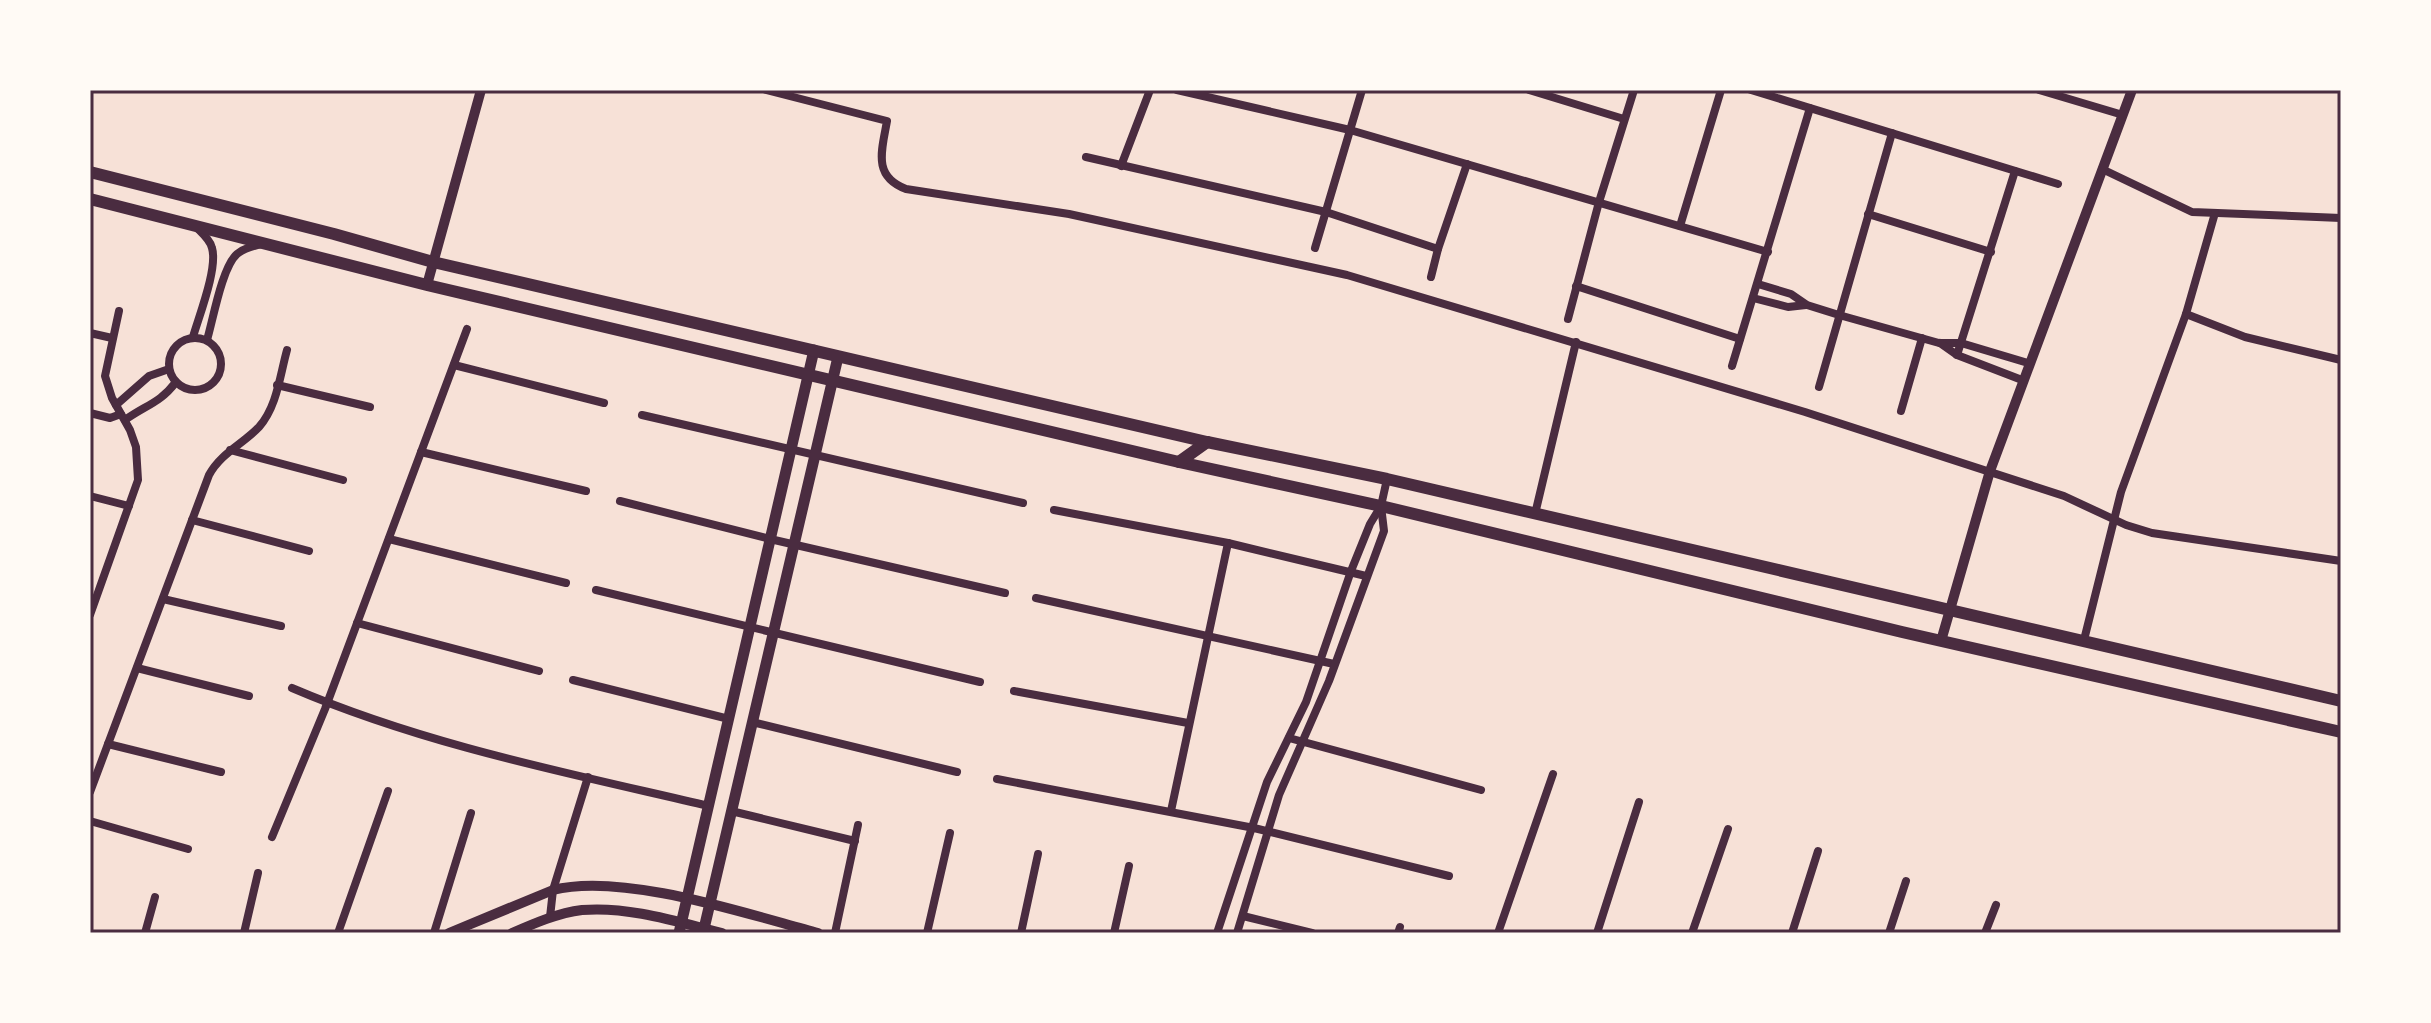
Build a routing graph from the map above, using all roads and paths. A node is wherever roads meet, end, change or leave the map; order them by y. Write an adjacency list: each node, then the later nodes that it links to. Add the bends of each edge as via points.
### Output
1 (481, 90): 38 (street)
2 (766, 90): 56 (street, via 887,121 883,171 906,189 1069,214 1347,275)
3 (1150, 90): 20 (street)
4 (1177, 90): 16 (street)
5 (1362, 90): 16 (street)
6 (1529, 90): 15 (street)
7 (1634, 90): 15 (street)
8 (1721, 90): 32 (street)
9 (1751, 90): 13 (street)
10 (2039, 90): 12 (street)
11 (2131, 92): 14 (street)
12 (2060, 93): 14 (street)
13 (1810, 108): 17 (street); 36 (street)
14 (2123, 115): 21 (street)
15 (1624, 119): 26 (street)
16 (1350, 130): 19 (street); 27 (street)
17 (1892, 133): 22 (street); 29 (street)
18 (1086, 157): 20 (street)
19 (1467, 164): 26 (street); 35 (street)
20 (1121, 166): 27 (street)
21 (2102, 169): 28 (street, via 2192,212); 64 (street)
22 (2015, 171): 24 (street); 37 (street)
23 (90, 172): 38 (main road)
24 (2058, 184)
25 (90, 199): 31 (main road)
26 (1599, 202): 32 (street); 42 (street)
27 (1326, 212): 34 (street); 35 (street)
28 (2215, 213): 30 (street); 46 (street)
29 (1868, 214): 37 (street); 47 (street)
30 (2341, 218)
31 (193, 225): 33 (main road); 51 (street, via 213,250)
32 (1680, 226): 36 (street)
33 (265, 243): 41 (main road); 55 (street, via 235,256)
34 (1315, 248)
35 (1438, 249): 39 (street)
36 (1768, 252): 40 (street)
37 (1991, 252): 58 (street)
38 (433, 262): 41 (street); 60 (main road)
39 (1431, 277)
40 (1758, 284): 43 (street); 44 (street)
41 (427, 285): 68 (main road)
42 (1576, 286): 48 (street); 54 (street)
43 (1753, 298): 44 (street, via 1788,307); 54 (street)
44 (1807, 305): 47 (street)
45 (119, 311): 52 (street)
46 (2186, 314): 63 (street, via 2245,337); 98 (street)
47 (1839, 315): 53 (street); 73 (street)
48 (1568, 319)
49 (467, 329): 65 (street)
50 (90, 333): 52 (street)
51 (193, 337): 55 (street); 67 (street, via 174,347)
52 (112, 338): 75 (street, via 105,376)
53 (1922, 338): 57 (street); 77 (street)
54 (1740, 339): 66 (street)
55 (207, 340): 71 (street, via 220,358 216,380 196,390)
56 (1576, 342): 87 (street); 97 (street)
57 (1939, 343): 58 (street); 61 (street)
58 (1961, 343): 61 (street); 64 (street)
59 (287, 350): 72 (street)
60 (814, 350): 62 (main road); 68 (main road)
61 (1957, 355): 69 (street)
62 (838, 357): 70 (main road); 81 (main road)
63 (2341, 360)
64 (2028, 363): 69 (street)
65 (454, 365): 74 (street); 84 (street)
66 (1732, 366)
67 (169, 369): 71 (street); 75 (street, via 149,376)
68 (808, 375): 70 (main road); 82 (main road)
69 (2022, 380): 87 (street)
70 (832, 381): 85 (main road); 86 (main road)
71 (176, 382): 80 (street, via 162,399)
72 (277, 385): 76 (street); 83 (street, via 260,426)
73 (1819, 387)
74 (604, 403)
75 (116, 405): 80 (street)
76 (370, 407)
77 (1901, 411)
78 (90, 413): 80 (street)
79 (642, 415): 82 (street)
80 (123, 417): 94 (street, via 139,464)
81 (1207, 442): 86 (main road); 88 (main road)
82 (791, 449): 85 (street); 101 (main road)
83 (230, 450): 89 (street); 99 (street, via 214,467)
84 (421, 452): 90 (street); 100 (street)
85 (815, 455): 93 (street); 103 (main road)
86 (1179, 462): 95 (main road)
87 (1990, 471): 98 (street); 115 (street)
88 (1387, 479): 95 (street); 97 (main road)
89 (343, 480)
90 (586, 491)
91 (90, 496): 94 (street)
92 (620, 501): 101 (street)
93 (1023, 503)
94 (129, 506): 109 (street)
95 (1381, 506): 106 (street); 108 (street, via 1384,531); 123 (main road)
96 (1054, 510): 102 (street)
97 (1535, 514): 115 (main road)
98 (2115, 519): 105 (street, via 2174,538); 122 (street)
99 (192, 520): 104 (street); 114 (street)
100 (389, 539): 110 (street); 117 (street)
101 (770, 539): 103 (street); 119 (main road)
102 (1228, 543): 106 (street); 121 (street)
103 (794, 544): 112 (street); 120 (main road)
104 (309, 551)
105 (2341, 561)
106 (1351, 571): 108 (street); 124 (street)
107 (90, 576): 109 (street)
108 (1366, 576): 125 (street)
109 (103, 579): 116 (street)
110 (566, 583)
111 (596, 590): 119 (street)
112 (1005, 593)
113 (1036, 598): 121 (street)
114 (163, 599): 118 (street); 126 (street)
115 (1951, 609): 122 (main road); 123 (street)
116 (90, 615)
117 (357, 623): 127 (street); 134 (street)
118 (281, 626)
119 (750, 628): 120 (street); 135 (main road)
120 (773, 633): 129 (street); 136 (main road)
121 (1207, 636): 124 (street); 137 (street)
122 (2084, 640): 133 (main road)
123 (1941, 641): 138 (main road)
124 (1321, 659): 125 (street); 139 (street)
125 (1334, 664): 140 (street)
126 (137, 668): 132 (street); 141 (street)
127 (539, 671)
128 (573, 680): 135 (street)
129 (980, 682)
130 (292, 688): 134 (street)
131 (1014, 691): 137 (street)
132 (249, 696)
133 (2341, 701)
134 (327, 703): 145 (street, via 435,739); 161 (street)
135 (729, 719): 151 (main road)
136 (752, 722): 143 (street); 152 (main road)
137 (1188, 723): 153 (street)
138 (2341, 732)
139 (1289, 738): 140 (street); 157 (street, via 1267,782)
140 (1303, 742): 147 (street); 159 (street)
141 (108, 744): 142 (street); 149 (street)
142 (221, 772)
143 (957, 772)
144 (1553, 774): 194 (street)
145 (588, 777): 151 (street); 170 (street)
146 (997, 779): 153 (street)
147 (1481, 790)
148 (388, 791): 181 (street)
149 (90, 792)
150 (1639, 802): 195 (street)
151 (709, 806): 172 (main road)
152 (731, 811): 162 (street); 173 (main road)
153 (1171, 811): 157 (street)
154 (471, 813): 182 (street)
155 (90, 821): 163 (street)
156 (858, 825): 162 (street)
157 (1254, 828): 159 (street); 191 (street)
158 (1728, 829): 196 (street)
159 (1269, 832): 168 (street); 175 (street)
160 (950, 833): 188 (street)
161 (272, 837)
162 (855, 841): 187 (street)
163 (188, 849)
164 (1818, 851): 197 (street)
165 (1038, 854): 189 (street)
166 (1129, 866): 190 (street)
167 (258, 873): 180 (street)
168 (1449, 876)
169 (1906, 881): 198 (street)
170 (553, 890): 172 (street, via 603,885); 176 (street); 183 (street)
171 (155, 897): 179 (street)
172 (686, 899): 173 (street); 177 (main road)
173 (709, 904): 178 (main road); 186 (street)
174 (1996, 905): 199 (street)
175 (1243, 916): 192 (street); 193 (street)
176 (550, 917): 177 (street, via 607,910); 184 (street)
177 (680, 928): 178 (street)
178 (703, 931): 185 (street)
179 (145, 933)
180 (244, 933)
181 (338, 933)
182 (434, 933)
183 (449, 933)
184 (512, 933)
185 (722, 933)
186 (818, 933)
187 (835, 933)
188 (927, 933)
189 (1021, 933)
190 (1114, 933)
191 (1217, 933)
192 (1237, 933)
193 (1312, 933)
194 (1498, 933)
195 (1597, 933)
196 (1692, 933)
197 (1792, 933)
198 (1889, 933)
199 (1985, 933)

